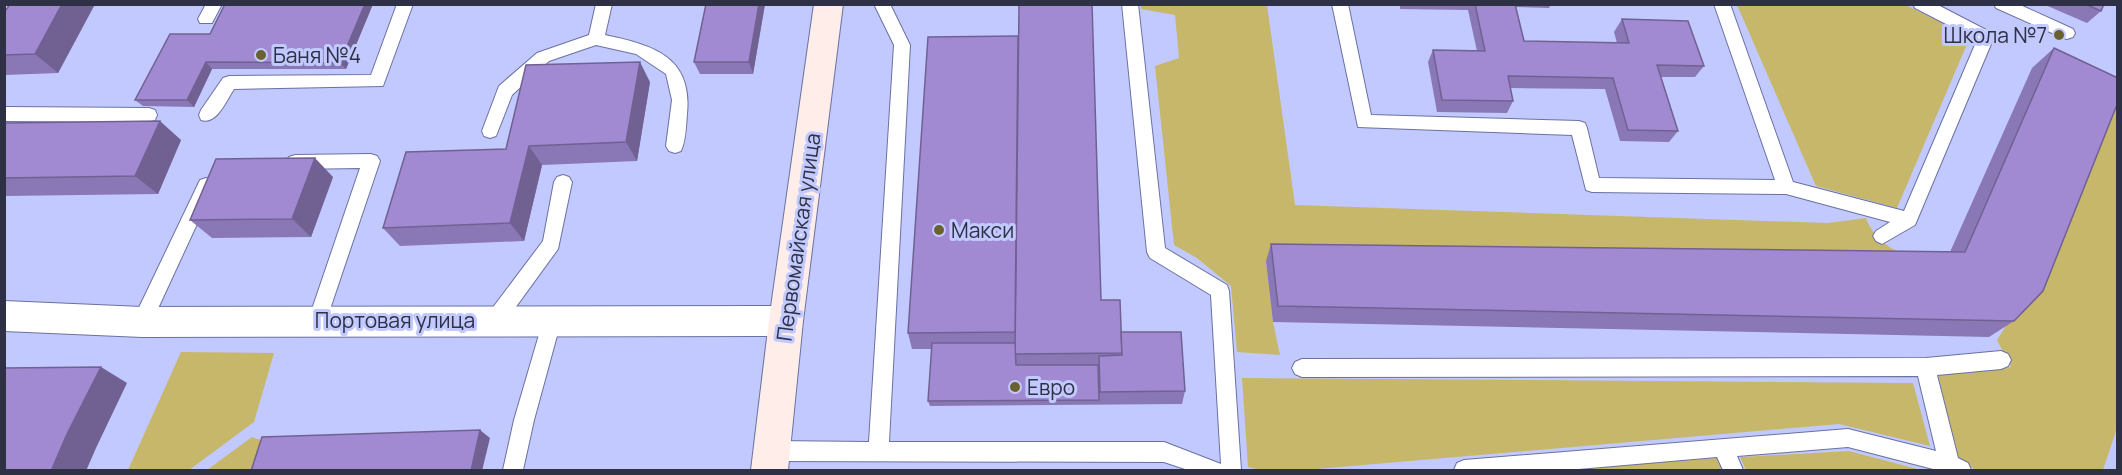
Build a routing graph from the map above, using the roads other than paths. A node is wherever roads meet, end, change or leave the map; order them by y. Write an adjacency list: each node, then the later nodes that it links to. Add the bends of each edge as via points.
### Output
1 (405, 4): 14 (lane, via 377,81 229,83)
2 (604, 4): 11 (lane)
3 (829, 4): 27 (street, Первомайская улица)
4 (882, 4): 33 (lane, via 902,45)
5 (1130, 4): 39 (lane, via 1156,252 1220,291)
6 (1340, 4): 20 (lane, via 1364,122 1579,128 1592,184)
7 (1722, 4): 20 (lane)
8 (1921, 4): 21 (lane, via 1986,37)
9 (2002, 4): 10 (lane)
10 (2067, 33)
11 (596, 39): 15 (lane, via 543,57 505,91); 16 (lane, via 641,49 674,71 680,100)
12 (4, 114): 13 (lane)
13 (149, 115)
14 (207, 115)
15 (490, 131)
16 (675, 146)
17 (275, 163): 25 (lane, via 371,161)
18 (216, 164): 28 (lane)
19 (563, 182): 24 (lane, via 552,244)
20 (1786, 188): 21 (lane)
21 (1909, 220): 22 (lane)
22 (1882, 236)
23 (4, 316): 28 (street, Портовая улица)
24 (495, 320): 25 (street, Портовая улица); 26 (street, Портовая улица)
25 (316, 321): 28 (street, Портовая улица)
26 (552, 321): 27 (street, Портовая улица); 37 (lane)
27 (786, 321): 34 (street, Первомайская улица)
28 (142, 322)
29 (2001, 360): 30 (lane)
30 (1926, 367): 31 (lane); 35 (lane)
31 (1302, 368)
32 (1723, 447): 35 (lane, via 1848,438); 36 (lane); 41 (lane)
33 (878, 451): 34 (lane); 38 (lane, via 1164,452)
34 (770, 461)
35 (1955, 467)
36 (1513, 468): 40 (lane)
37 (513, 471)
38 (1213, 471)
39 (1231, 471)
40 (1464, 471)
41 (1733, 471)

